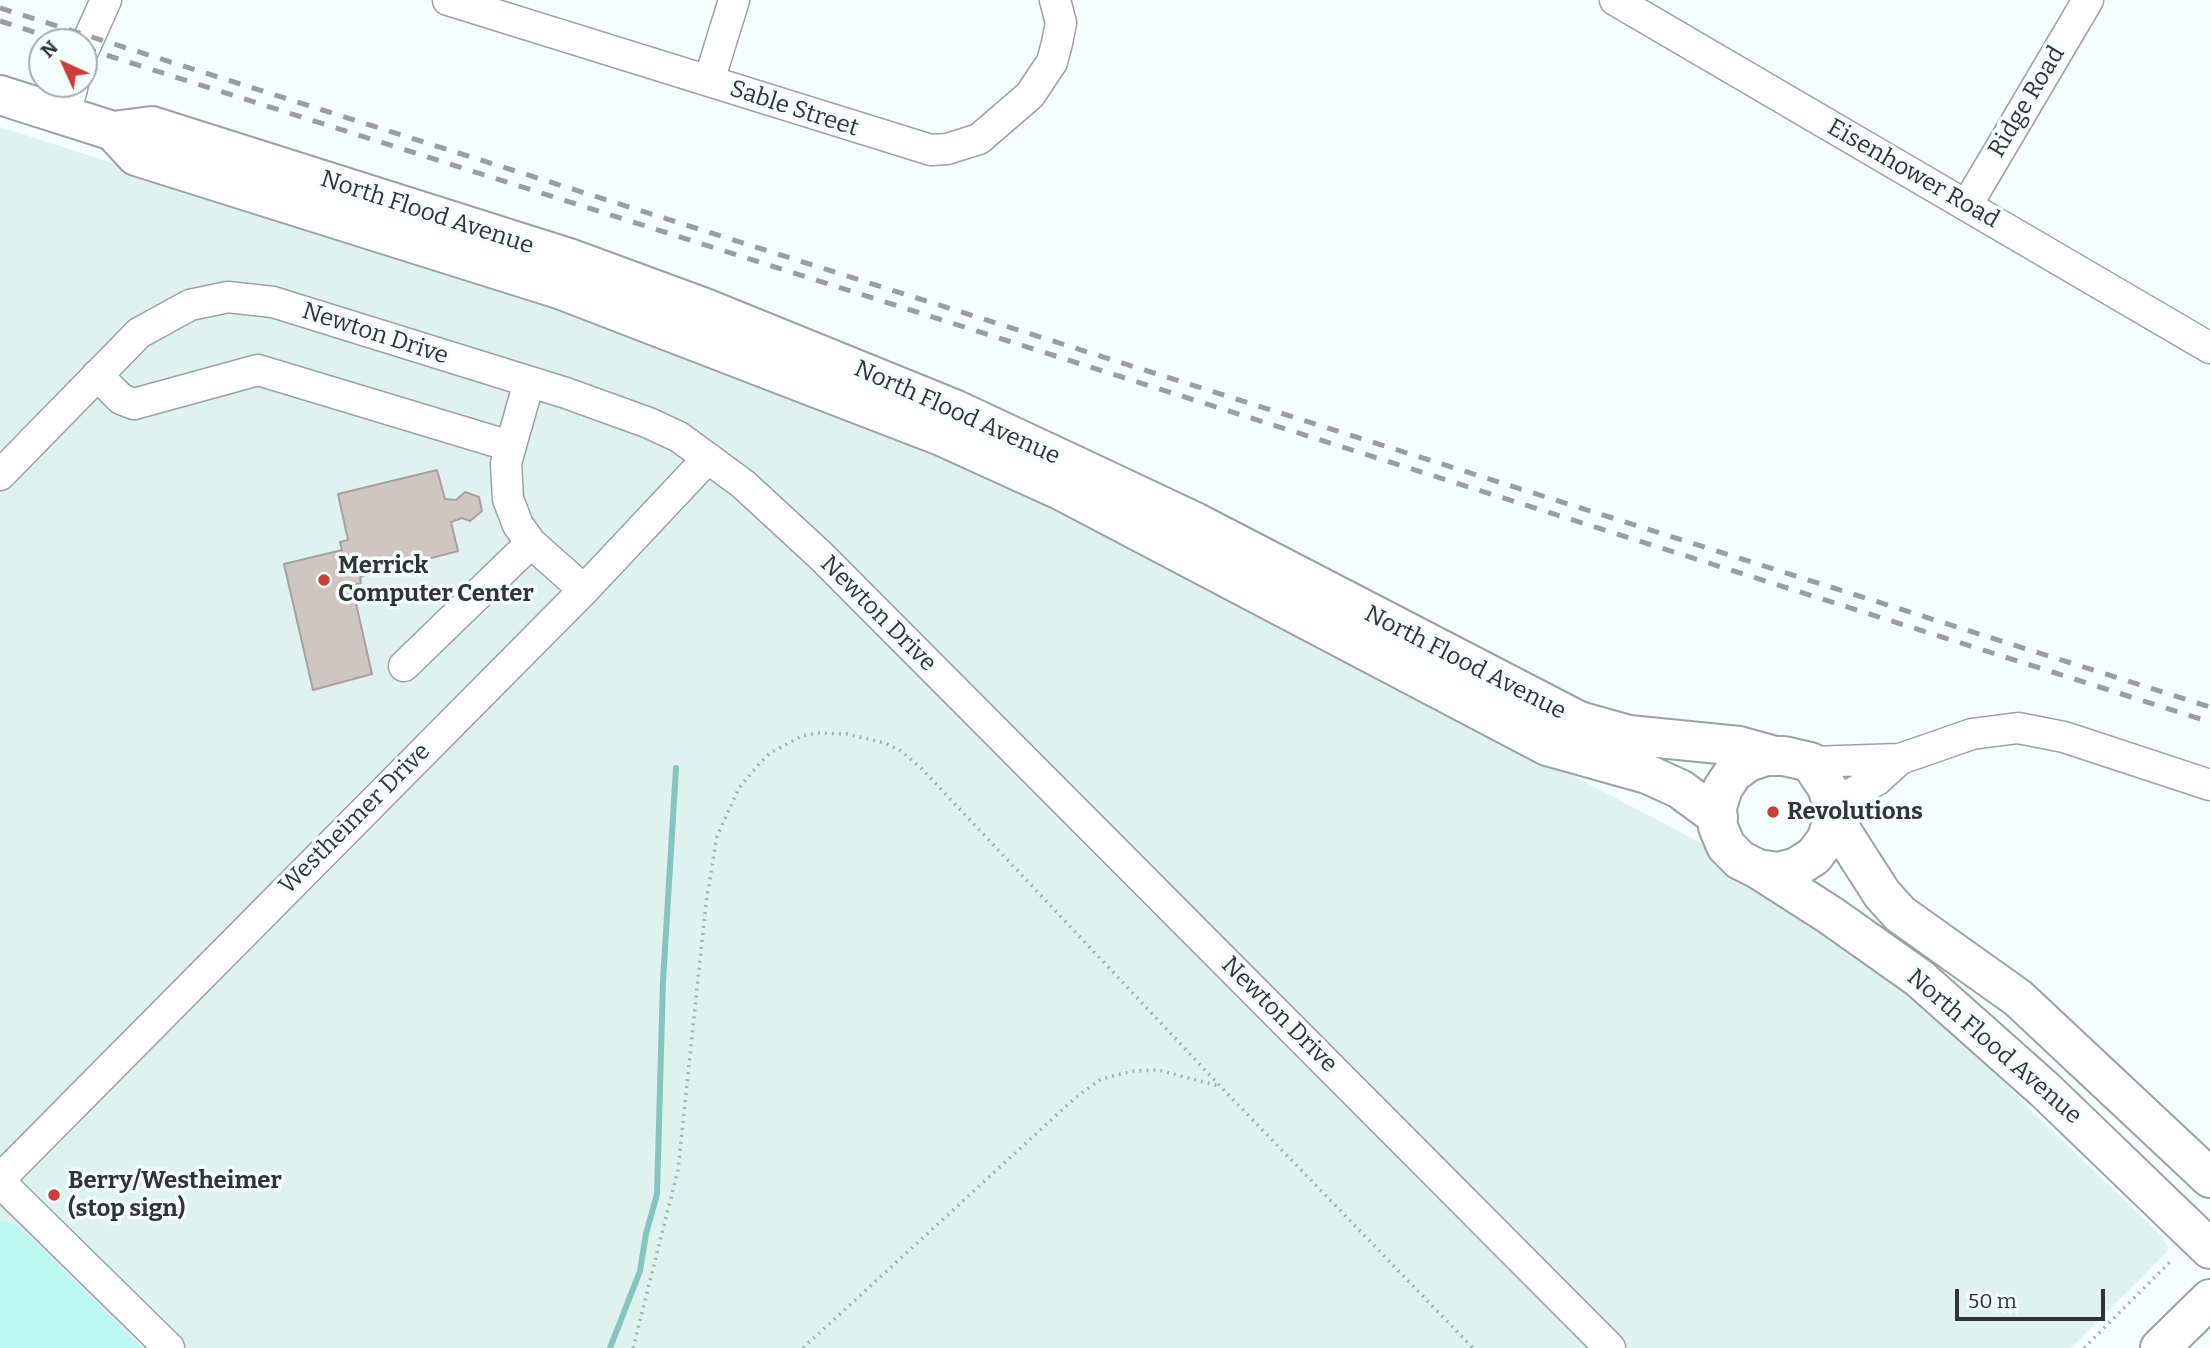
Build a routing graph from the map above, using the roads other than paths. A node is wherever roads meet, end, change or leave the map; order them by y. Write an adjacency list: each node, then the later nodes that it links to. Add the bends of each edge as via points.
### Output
1 (106, 0): 7 (street)
2 (448, 0): 8 (street, Sable Street)
3 (734, 0): 8 (street)
4 (1055, 0): 8 (street, Sable Street, via 1061,23 1052,62 1042,79 993,129 979,139 947,149 914,147)
5 (1615, 0): 12 (street, Eisenhower Road)
6 (2088, 0): 12 (street, Ridge Road)
7 (93, 28)
8 (709, 81)
9 (0, 95): 10 (main road, North Flood Avenue)
10 (69, 100): 11 (main road, North Flood Avenue)
11 (113, 131): 22 (main road, North Flood Avenue, via 152,126 569,258 705,308 954,409 1086,470 1579,721 1629,735 1739,746); 26 (main road, North Flood Avenue, via 136,156 559,289 941,436 1085,503 1547,746 1647,774 1680,789)
12 (1967, 205): 13 (street, Eisenhower Road)
13 (2210, 348)
14 (97, 375): 15 (street, Newton Drive, via 156,322 190,305 242,298 273,302); 16 (street, via 121,399 134,404 258,370); 18 (street, Newton Drive)
15 (529, 382): 16 (street); 17 (street, Newton Drive, via 649,423)
16 (510, 446): 19 (street, via 508,499)
17 (708, 458): 20 (street, Westheimer Drive); 33 (street, Newton Drive, via 826,561)
18 (0, 475)
19 (531, 543): 20 (street); 21 (street)
20 (583, 590): 29 (street, Westheimer Drive)
21 (404, 666)
22 (1793, 759): 23 (street); 25 (main road, via 1827,787); 26 (main road, via 1748,762 1733,773 1723,788)
23 (1900, 759): 24 (street, via 1972,734 2018,728 2064,737); 25 (street)
24 (2210, 785)
25 (1832, 810): 27 (main road, via 1826,840 1814,856 1787,869); 28 (main road, North Flood Avenue, via 1882,894 1900,914 2018,998)
26 (1718, 817): 27 (main road, via 1726,846)
27 (1758, 869): 30 (main road, North Flood Avenue, via 1919,978 2045,1090)
28 (2210, 1178)
29 (0, 1180): 32 (street)
30 (2210, 1249)
31 (2210, 1299): 34 (main road)
32 (169, 1348)
33 (1610, 1348)
34 (2160, 1348)

